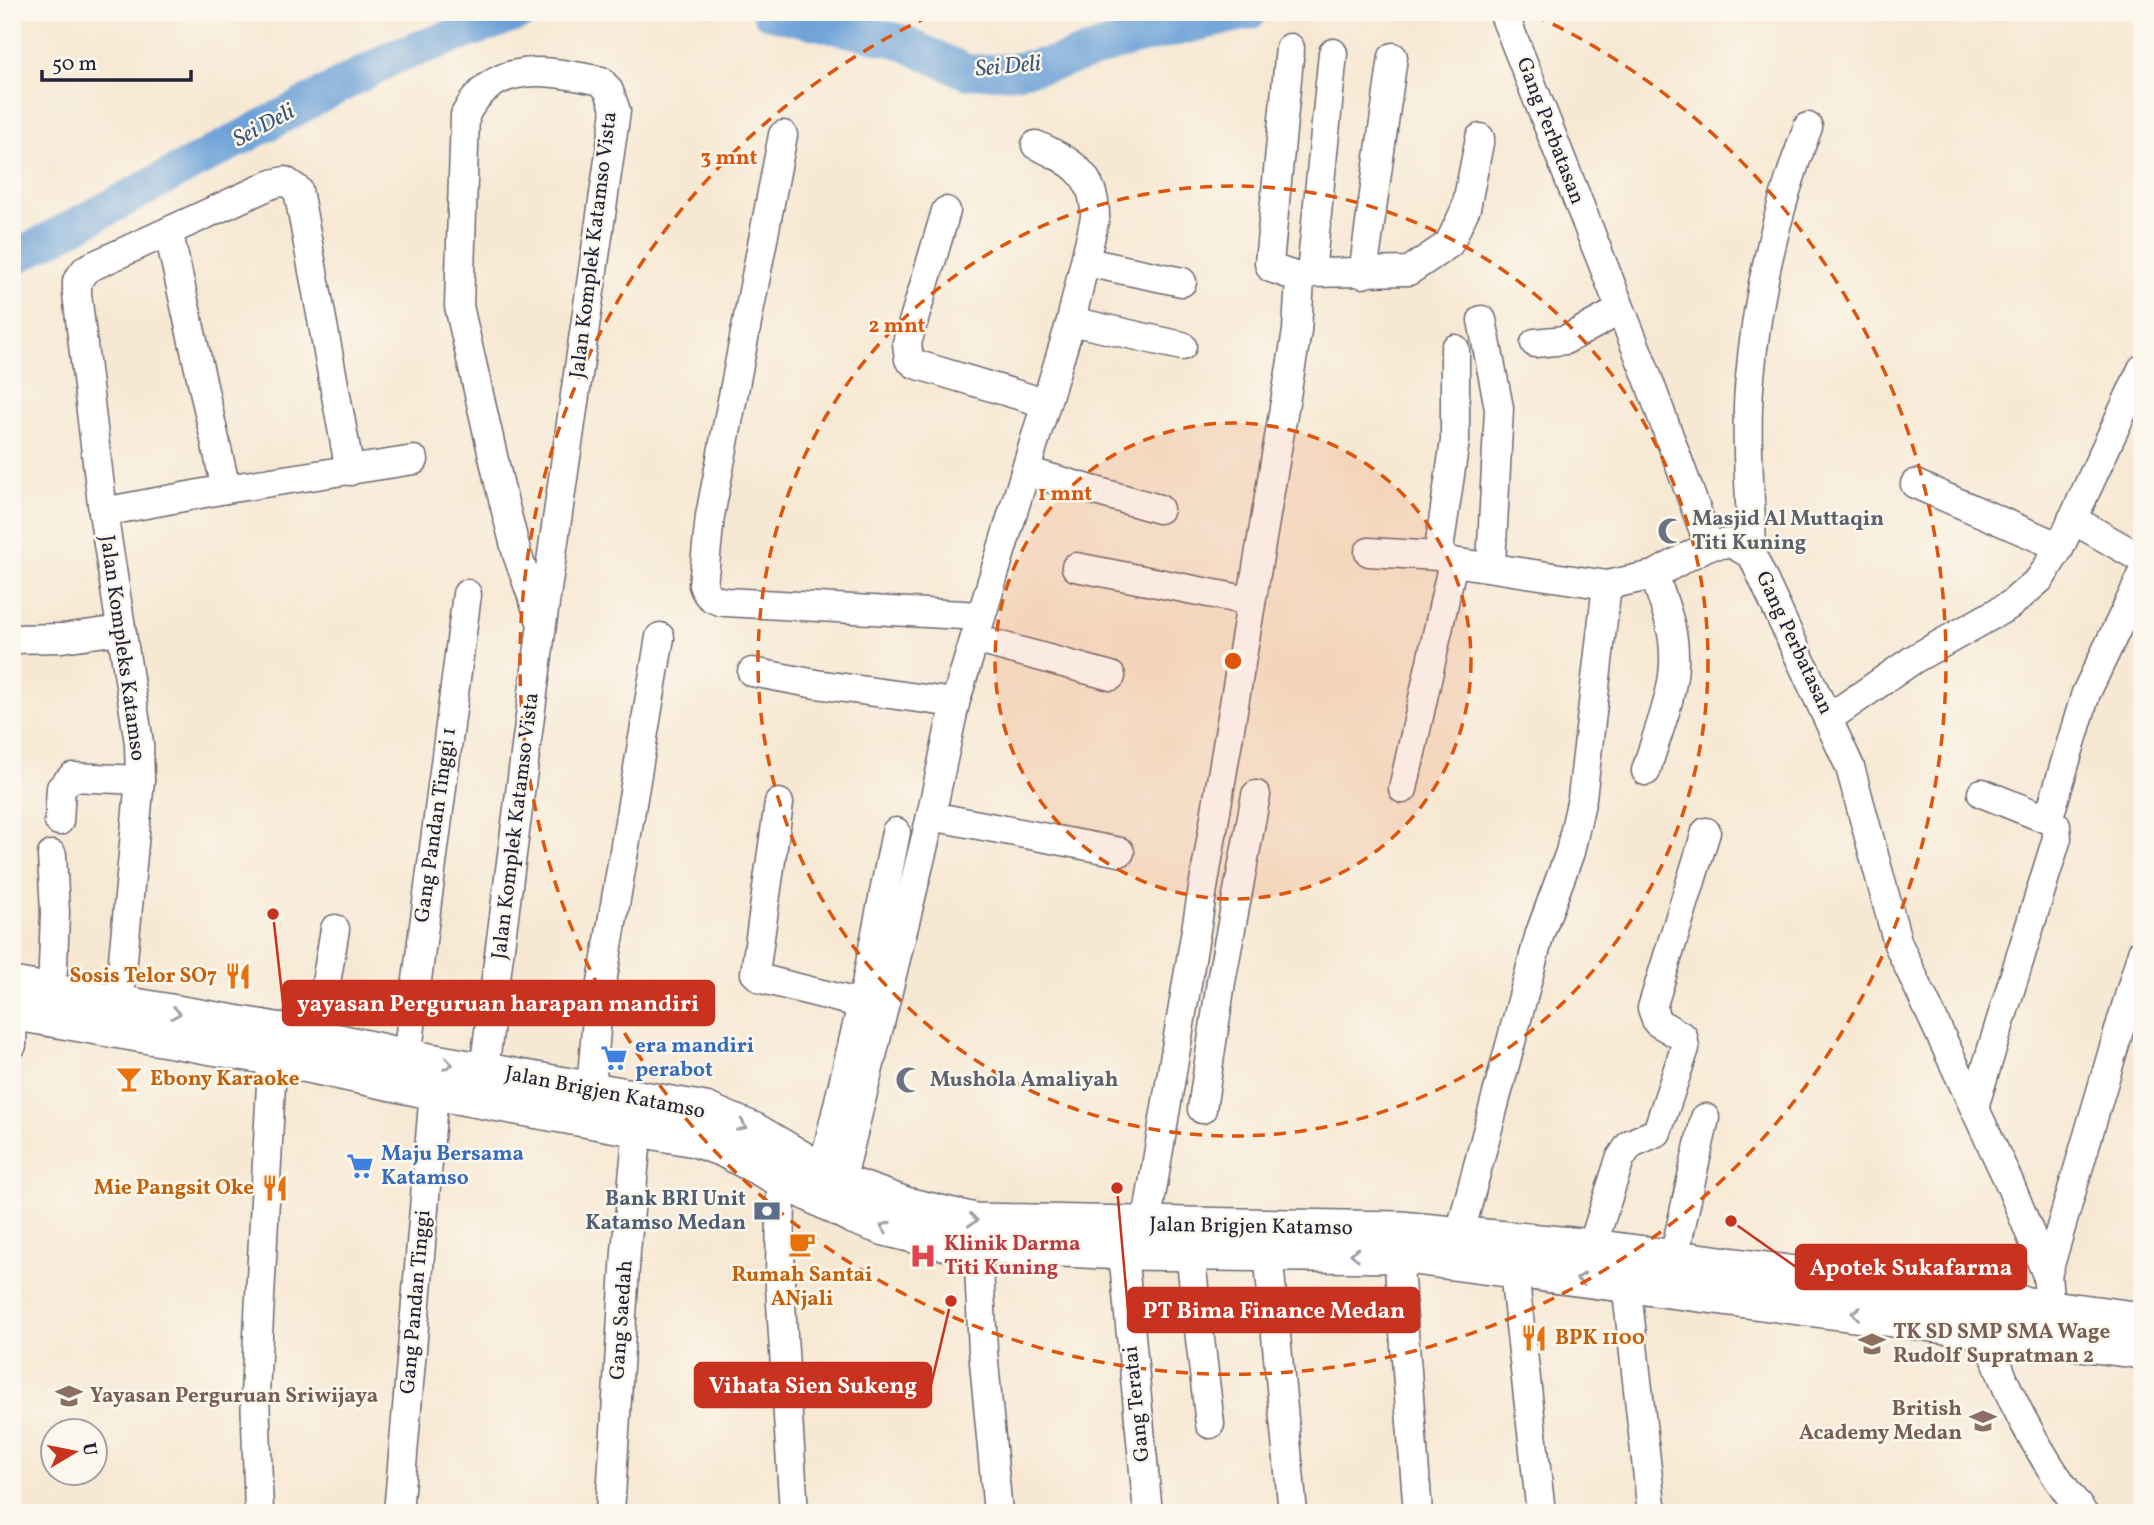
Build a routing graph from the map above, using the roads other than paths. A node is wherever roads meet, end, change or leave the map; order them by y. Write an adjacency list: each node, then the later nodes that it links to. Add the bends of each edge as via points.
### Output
1 (1503, 12): 15 (street, Gang Perbatasan)
2 (1290, 48): 13 (street, via 1269,264)
3 (1333, 53): 13 (street)
4 (1393, 57): 12 (street)
5 (1808, 127): 34 (street, via 1779,212 1757,323 1749,390)
6 (783, 135): 45 (street, via 710,516 706,593 725,602)
7 (1480, 138): 12 (street, via 1466,208 1449,244 1409,271)
8 (1036, 145): 11 (street, via 1069,159 1088,184 1095,202)
9 (946, 211): 22 (street, via 907,343 909,359)
10 (169, 234): 24 (street, via 272,184 285,181 298,190); 27 (street); 29 (street, Jalan Kompleks Katamso, via 86,269 78,281)
11 (1086, 262): 14 (street); 17 (street)
12 (1363, 274): 13 (street)
13 (1306, 275): 43 (street)
14 (1182, 282)
15 (1619, 311): 18 (street, via 1565,340); 31 (street, Gang Perbatasan)
16 (1482, 320): 37 (street, via 1499,408)
17 (1070, 321): 19 (street); 22 (street)
18 (1535, 343)
19 (1182, 346)
20 (1455, 349): 35 (street, via 1455,441)
21 (2142, 369): 30 (street)
22 (1045, 404): 25 (street)
23 (414, 460): 24 (street)
24 (350, 471): 27 (street)
25 (1025, 471): 28 (street); 45 (street)
26 (1915, 484): 32 (street)
27 (226, 489): 29 (street)
28 (1159, 509)
29 (103, 512): 46 (street, Jalan Kompleks Katamso)
30 (2072, 519): 32 (street); 36 (street)
31 (1709, 544): 34 (street, Gang Perbatasan, via 1731,543); 39 (street)
32 (2060, 547): 52 (street, via 2040,579 2010,605 1914,659)
33 (1369, 552): 35 (street)
34 (1752, 555): 52 (street, Gang Perbatasan)
35 (1446, 559): 37 (street); 55 (street)
36 (2142, 559)
37 (1491, 565): 41 (street)
38 (1076, 566): 43 (street)
39 (1654, 575): 41 (street); 53 (street, via 1675,656)
40 (2142, 576): 59 (street, via 2086,693)
41 (1606, 585): 88 (street, via 1583,798 1570,852 1540,933)
42 (467, 594): 76 (street, Gang Pandan Tinggi 1)
43 (1250, 601): 68 (street)
44 (542, 624): 44 (street, Jalan Komplek Katamso Vista, via 517,554 459,306 466,115 489,83 520,73 601,81 616,111); 78 (street, Jalan Komplek Katamso Vista)
45 (978, 628): 50 (street); 51 (street)
46 (121, 630): 48 (street); 54 (street, Jalan Kompleks Katamso, via 139,743)
47 (660, 637): 79 (street, via 598,1006)
48 (12, 639)
49 (752, 671): 51 (street)
50 (1111, 676)
51 (955, 703): 60 (street)
52 (1829, 718): 81 (street, Gang Perbatasan, via 1850,767 1898,944)
53 (1646, 771)
54 (140, 780): 61 (street, via 72,777 61,788); 71 (street, Jalan Kompleks Katamso)
55 (1404, 789)
56 (1982, 793): 81 (street, via 2049,820 2056,826 2057,838)
57 (1256, 795): 69 (street)
58 (779, 803): 72 (street, via 755,973 762,979)
59 (2052, 807)
60 (931, 816): 64 (street); 85 (street)
61 (59, 821)
62 (896, 832): 72 (street)
63 (1706, 832): 91 (street, via 1652,1008 1657,1022 1683,1037 1685,1048 1657,1132 1630,1143 1620,1159)
64 (1120, 852)
65 (52, 855): 70 (street)
66 (335, 929): 74 (street)
67 (2142, 952): 99 (street)
68 (1190, 978): 69 (street); 87 (street)
69 (1221, 982): 82 (street)
70 (52, 991): 71 (main road, Jalan Brigjen Katamso); 73 (main road, Jalan Brigjen Katamso)
71 (119, 1002): 75 (main road, Jalan Brigjen Katamso, one-way to 75)
72 (862, 1004): 85 (street)
73 (13, 1014): 75 (main road, Jalan Brigjen Katamso)
74 (317, 1037): 75 (main road, Jalan Brigjen Katamso); 77 (main road, Jalan Brigjen Katamso)
75 (271, 1043): 77 (main road, Jalan Brigjen Katamso); 104 (street, via 255,1394)
76 (407, 1057): 77 (main road, Jalan Brigjen Katamso); 78 (main road, Jalan Brigjen Katamso, one-way to 78)
77 (349, 1059): 80 (main road, Jalan Brigjen Katamso)
78 (484, 1070): 79 (main road, Jalan Brigjen Katamso)
79 (591, 1089): 85 (main road, Jalan Brigjen Katamso, one-way to 85, via 705,1111 755,1131)
80 (434, 1092): 84 (main road, Jalan Brigjen Katamso); 105 (street, Gang Pandan Tinggi)
81 (1975, 1104): 99 (street, Gang Perbatasan)
82 (1202, 1109)
83 (1705, 1118): 96 (street)
84 (638, 1128): 86 (main road, Jalan Brigjen Katamso, via 695,1139); 106 (street, Gang Saedah)
85 (831, 1177): 87 (main road, Jalan Brigjen Katamso, one-way to 87, via 905,1205 975,1221)
86 (781, 1178): 90 (main road, Jalan Brigjen Katamso, one-way to 86, via 885,1228); 107 (street, via 780,1287)
87 (1146, 1226): 89 (main road, Jalan Brigjen Katamso)
88 (1460, 1233): 89 (main road, Jalan Brigjen Katamso); 91 (main road, Jalan Brigjen Katamso)
89 (1305, 1240): 94 (main road, Jalan Brigjen Katamso); 95 (main road, Jalan Brigjen Katamso, one-way to 89)
90 (978, 1246): 92 (main road, Jalan Brigjen Katamso); 108 (street)
91 (1592, 1247): 96 (main road, Jalan Brigjen Katamso)
92 (1123, 1252): 93 (main road, Jalan Brigjen Katamso); 109 (street, Gang Teratai)
93 (1190, 1252): 94 (main road, Jalan Brigjen Katamso); 103 (street)
94 (1268, 1252): 110 (street)
95 (1398, 1255): 97 (main road, Jalan Brigjen Katamso); 111 (street)
96 (1674, 1258): 100 (main road, Jalan Brigjen Katamso)
97 (1514, 1272): 98 (main road, Jalan Brigjen Katamso, one-way to 97); 112 (street)
98 (1626, 1283): 100 (main road, Jalan Brigjen Katamso, one-way to 98); 113 (street)
99 (2049, 1291): 100 (main road, Jalan Brigjen Katamso); 101 (main road, Jalan Brigjen Katamso)
100 (1987, 1315): 102 (main road, Jalan Brigjen Katamso); 114 (street, via 1991,1350 2004,1379)
101 (2142, 1320)
102 (2142, 1352)
103 (1210, 1424)
104 (259, 1513)
105 (398, 1513)
106 (610, 1513)
107 (794, 1513)
108 (998, 1513)
109 (1148, 1513)
110 (1293, 1513)
111 (1418, 1513)
112 (1542, 1513)
113 (1652, 1513)
114 (2083, 1513)

